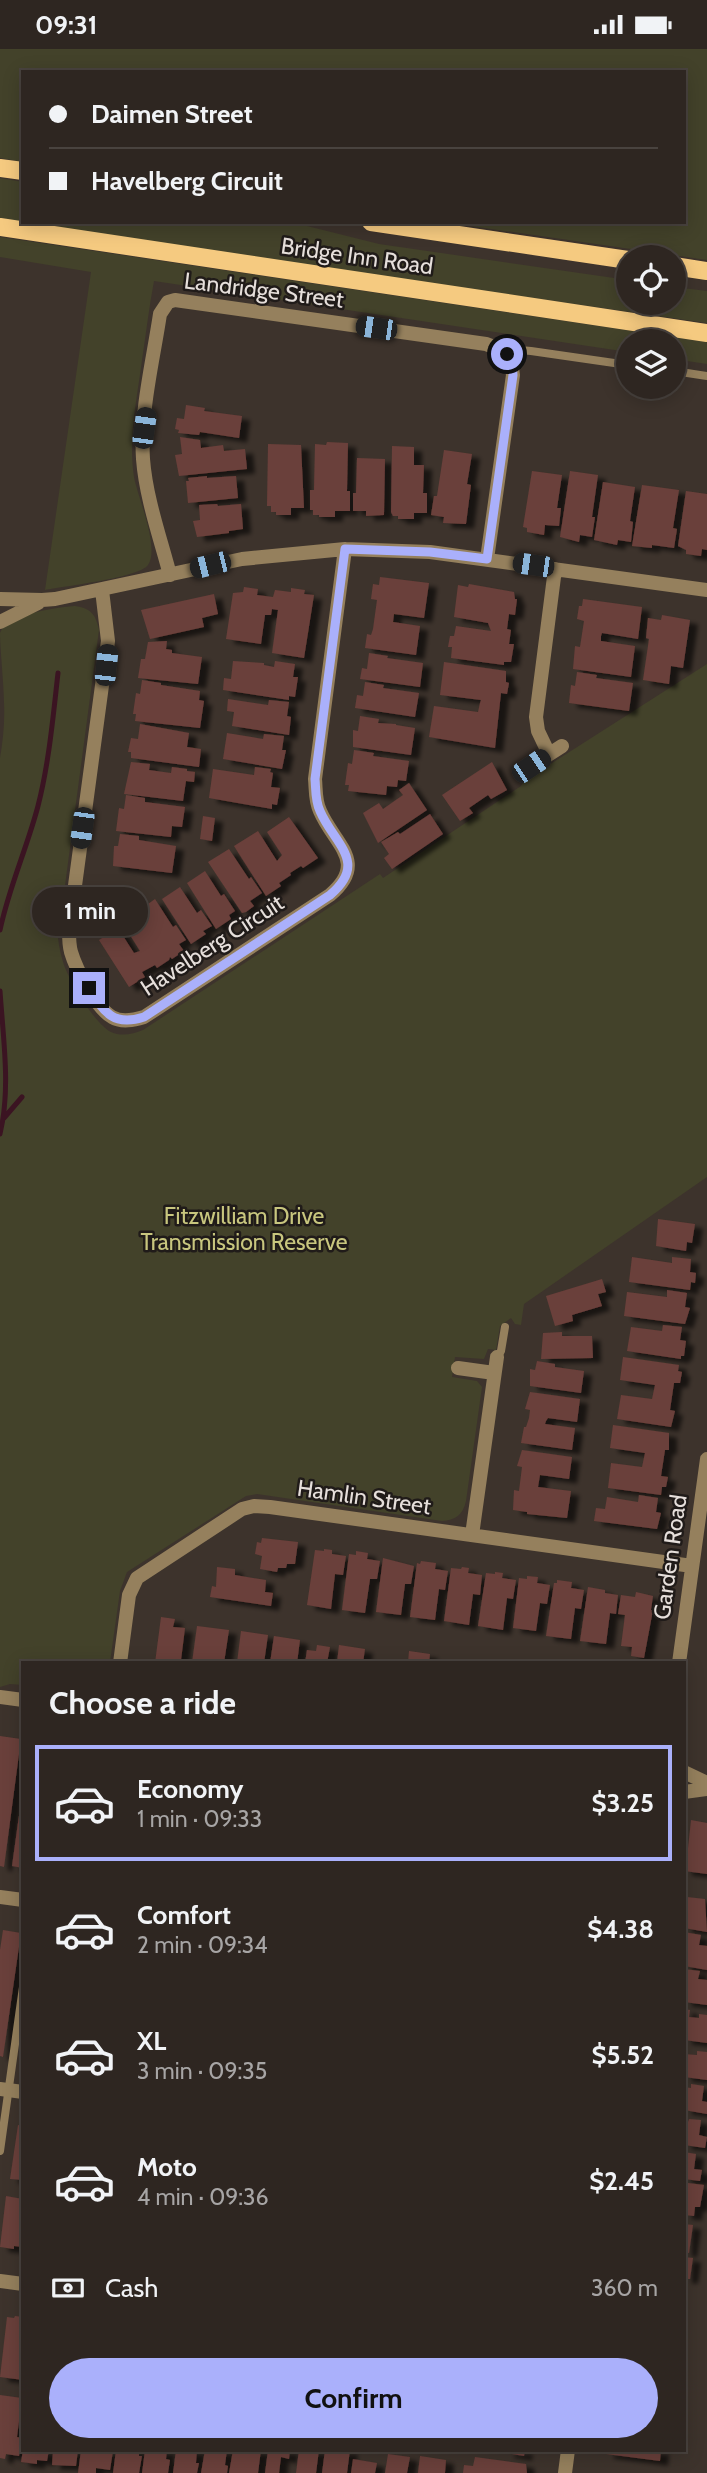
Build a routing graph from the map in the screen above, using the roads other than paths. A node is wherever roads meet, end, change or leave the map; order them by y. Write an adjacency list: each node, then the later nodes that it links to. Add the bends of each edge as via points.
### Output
1 (0, 168): 2 (main road)
2 (21, 171)
3 (384, 224): 5 (main road, Bridge Inn Road)
4 (0, 227): 8 (main road, Bridge Inn Road)
5 (616, 258)
6 (686, 268): 7 (main road)
7 (707, 271)
8 (707, 333)
9 (507, 354): 10 (lane, Landridge Street, via 520,350); 14 (street, via 513,375); 16 (street, Landridge Street, via 486,344 184,300 168,302 160,314 143,459)
10 (616, 363)
11 (686, 373): 12 (lane)
12 (707, 376)
13 (345, 549): 14 (street); 16 (street, via 242,559); 17 (street, Havelberg Circuit, via 315,779 320,811 345,854 346,879 330,895 134,1020 112,1017 102,1007 77,969 69,930 108,641)
14 (487, 559): 15 (street)
15 (555, 569): 18 (street); 22 (street, via 536,717 538,731 555,750)
16 (170, 575): 17 (street)
17 (102, 590): 20 (street)
18 (707, 590)
19 (0, 599): 20 (street)
20 (42, 600): 21 (street)
21 (0, 622)
22 (531, 766)
23 (505, 1327): 24 (lane)
24 (497, 1357): 26 (street)
25 (458, 1368): 26 (street)
26 (494, 1373): 28 (street)
27 (707, 1459): 29 (street, Garden Road)
28 (472, 1535): 29 (street, Hamlin Street); 30 (street, Hamlin Street, via 248,1507 137,1578 129,1595)
29 (692, 1566): 31 (street, Garden Road)
30 (120, 1661)
31 (679, 1661)
32 (0, 1697): 33 (street)
33 (21, 1700)
34 (686, 1773): 35 (street)
35 (707, 1783)
36 (707, 1789): 37 (street)
37 (686, 1792)
38 (0, 1897): 39 (street)
39 (21, 1900)
40 (21, 2003): 41 (lane)
41 (10, 2090): 42 (lane)
42 (0, 2151)
43 (0, 2281): 44 (street)
44 (21, 2284)
45 (568, 2452): 46 (street)
46 (565, 2473)

